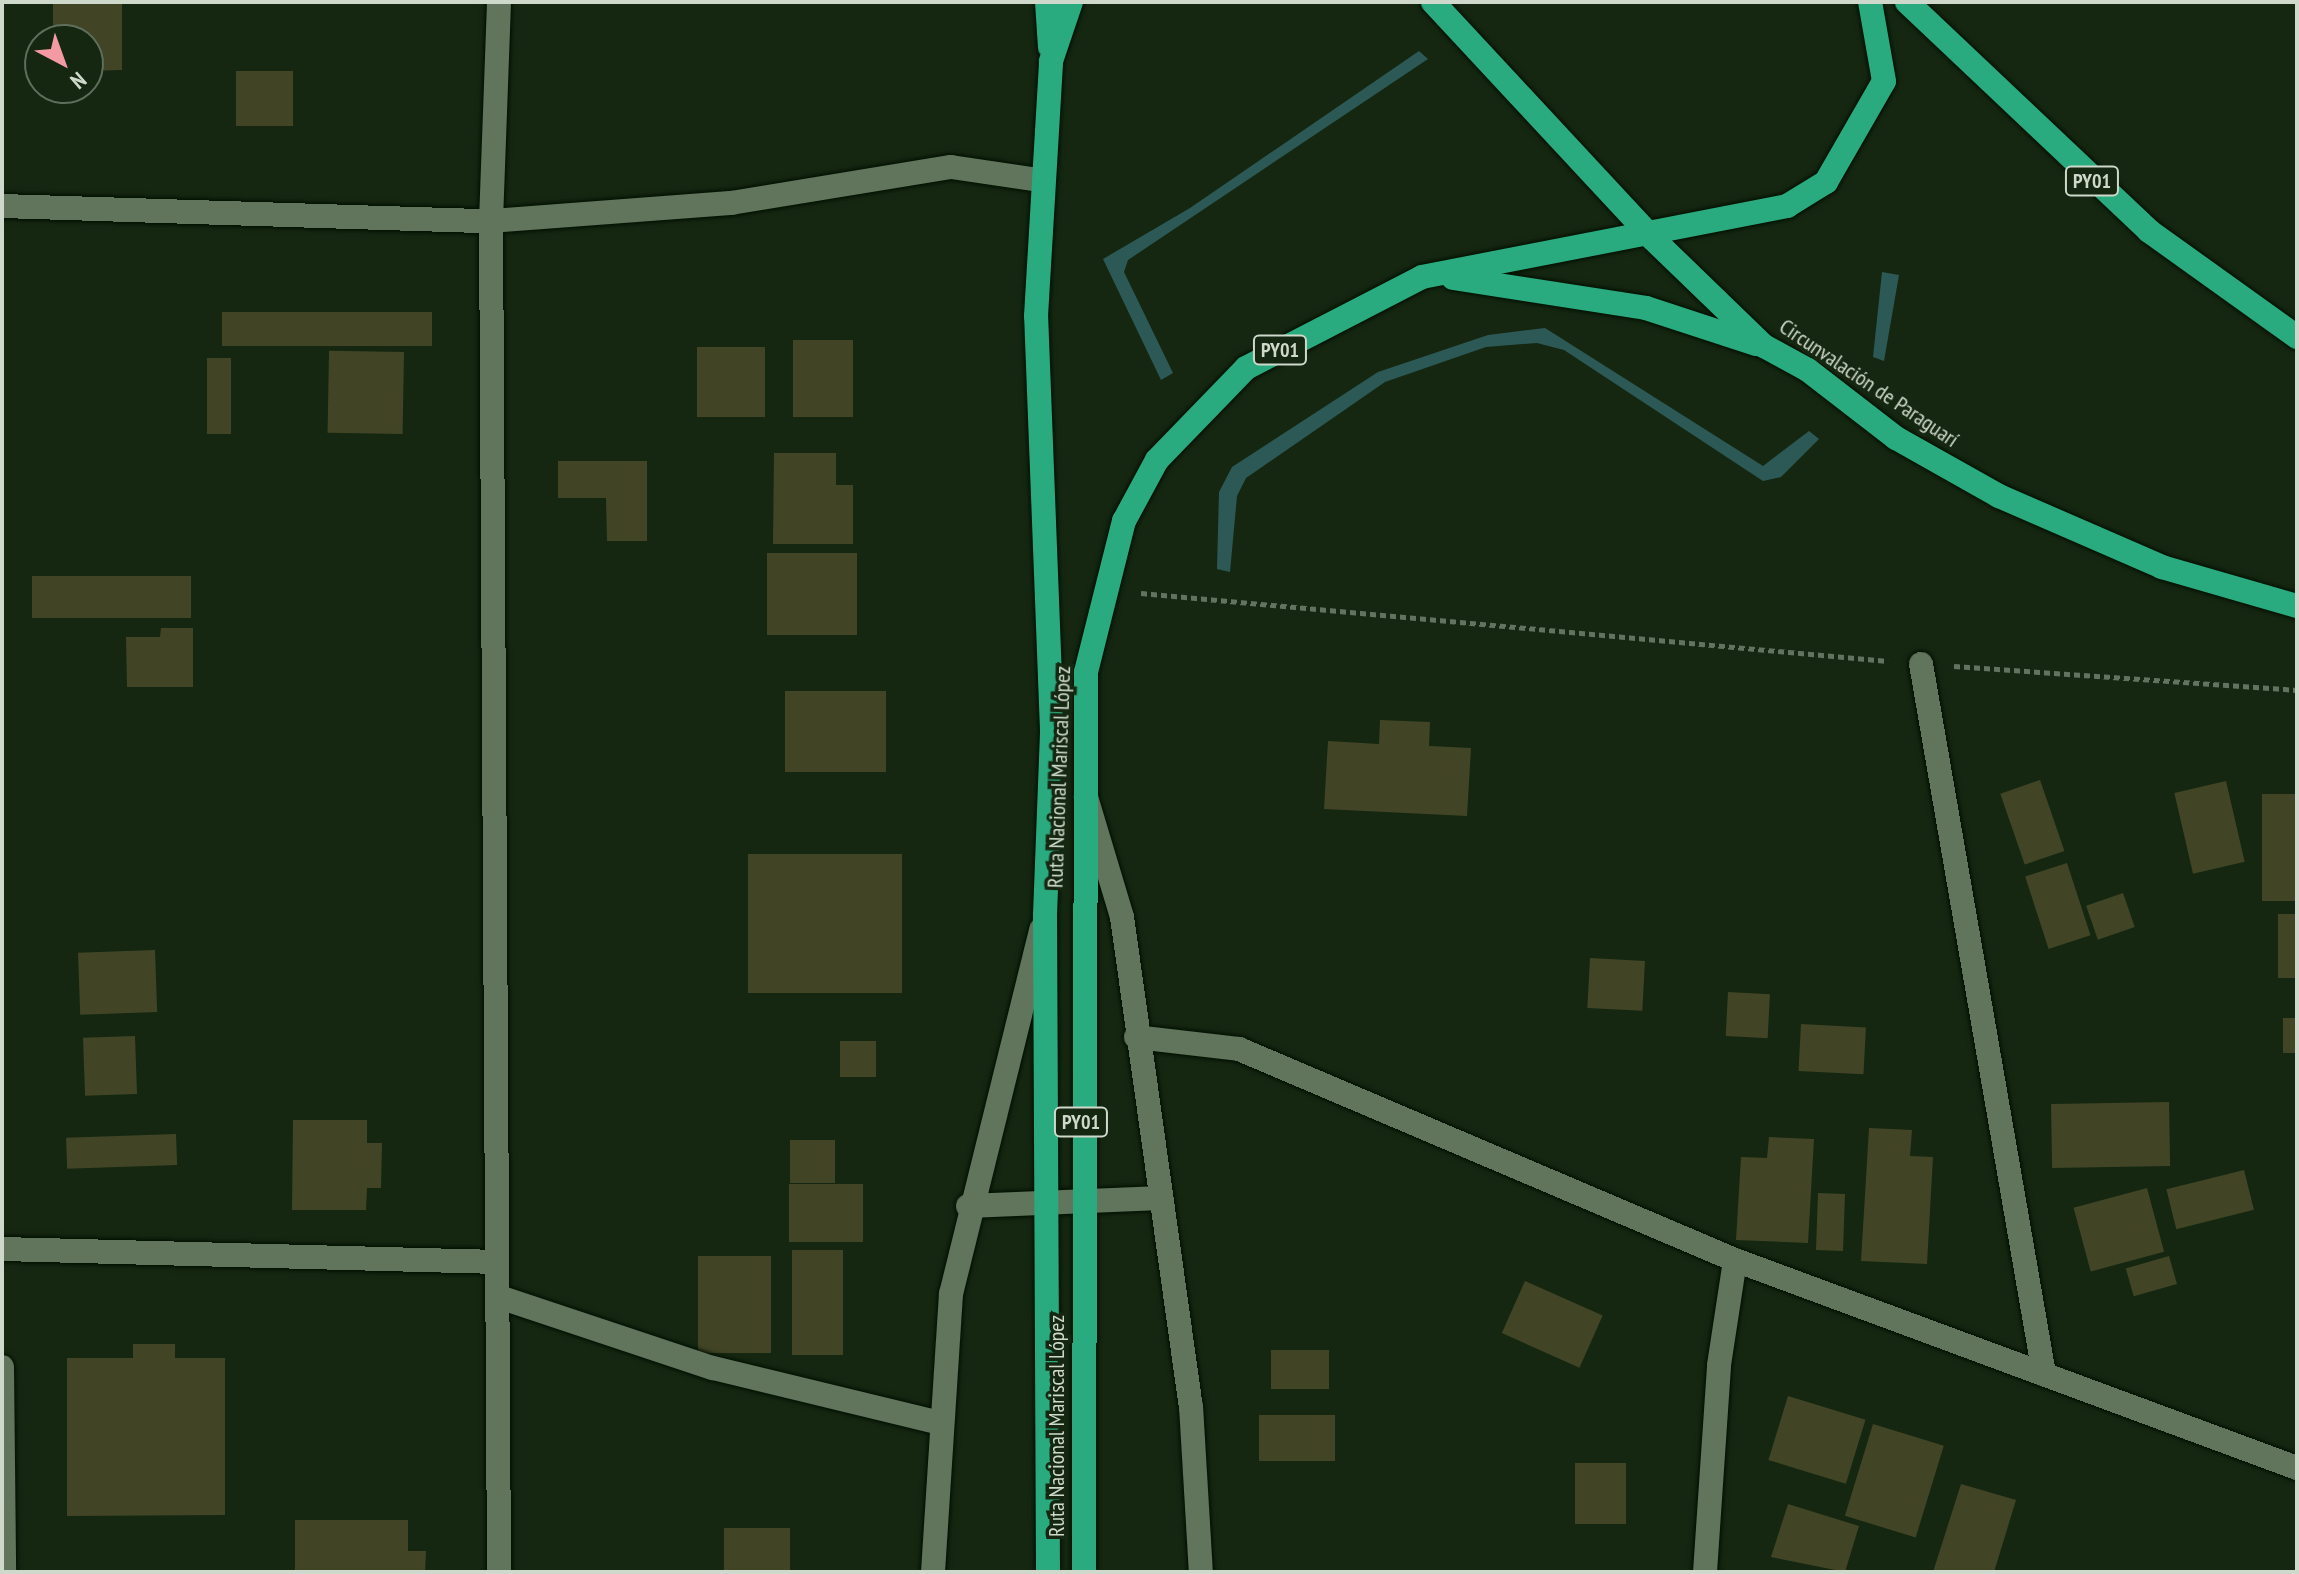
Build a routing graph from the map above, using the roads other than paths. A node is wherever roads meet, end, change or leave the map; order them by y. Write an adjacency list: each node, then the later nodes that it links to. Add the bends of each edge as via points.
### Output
1 (499, 2): 10 (street)
2 (1047, 2): 7 (highway)
3 (1071, 2): 7 (highway, Ruta Nacional Mariscal López / PY01)
4 (1433, 2): 11 (highway, Circunvalación de Paraguarí)
5 (1870, 2): 11 (highway, Ruta Nacional Mariscal López, via 1884,81 1826,182 1787,206)
6 (1907, 2): 13 (highway, PY01, via 2149,231)
7 (1051, 61): 8 (highway, Ruta Nacional Mariscal López / PY01)
8 (1039, 180): 10 (street, via 951,167 731,203); 18 (highway, Ruta Nacional Mariscal López / PY01, via 1036,316 1052,730)
9 (2, 206): 10 (street)
10 (491, 221): 26 (street)
11 (1651, 237): 12 (highway, Ruta Nacional Mariscal López / PY01, via 1525,252); 14 (highway, Circunvalación de Paraguarí)
12 (1422, 277): 14 (highway, via 1493,279 1646,308); 17 (highway, Ruta Nacional Mariscal López / PY01, via 1246,368 1157,460 1124,521 1100,592 1086,672)
13 (2297, 337)
14 (1764, 346): 15 (highway, Circunvalación de Paraguarí, via 1808,370 1896,438 1999,496 2162,567)
15 (2297, 606)
16 (1921, 664): 29 (street)
17 (1086, 797): 19 (street, via 1122,917); 22 (highway, Ruta Nacional Mariscal López / PY01)
18 (1045, 915): 21 (highway, Ruta Nacional Mariscal López / PY01); 23 (street)
19 (1136, 1037): 20 (street); 25 (street, via 1239,1049)
20 (1161, 1198): 22 (street); 37 (street, via 1191,1406)
21 (1045, 1203): 22 (street); 23 (street); 35 (highway, Ruta Nacional Mariscal López / PY01)
22 (1081, 1203): 36 (highway, Ruta Nacional Mariscal López / PY01)
23 (968, 1206): 30 (street, via 951,1294)
24 (2, 1249): 26 (street)
25 (1735, 1260): 29 (street); 38 (street, via 1719,1365)
26 (497, 1262): 27 (street)
27 (499, 1297): 30 (street, via 713,1368); 33 (street)
28 (2, 1367): 32 (street)
29 (2044, 1374): 31 (street)
30 (940, 1423): 34 (street)
31 (2297, 1468)
32 (4, 1572)
33 (499, 1572)
34 (933, 1572)
35 (1048, 1572)
36 (1084, 1572)
37 (1201, 1572)
38 (1705, 1572)

